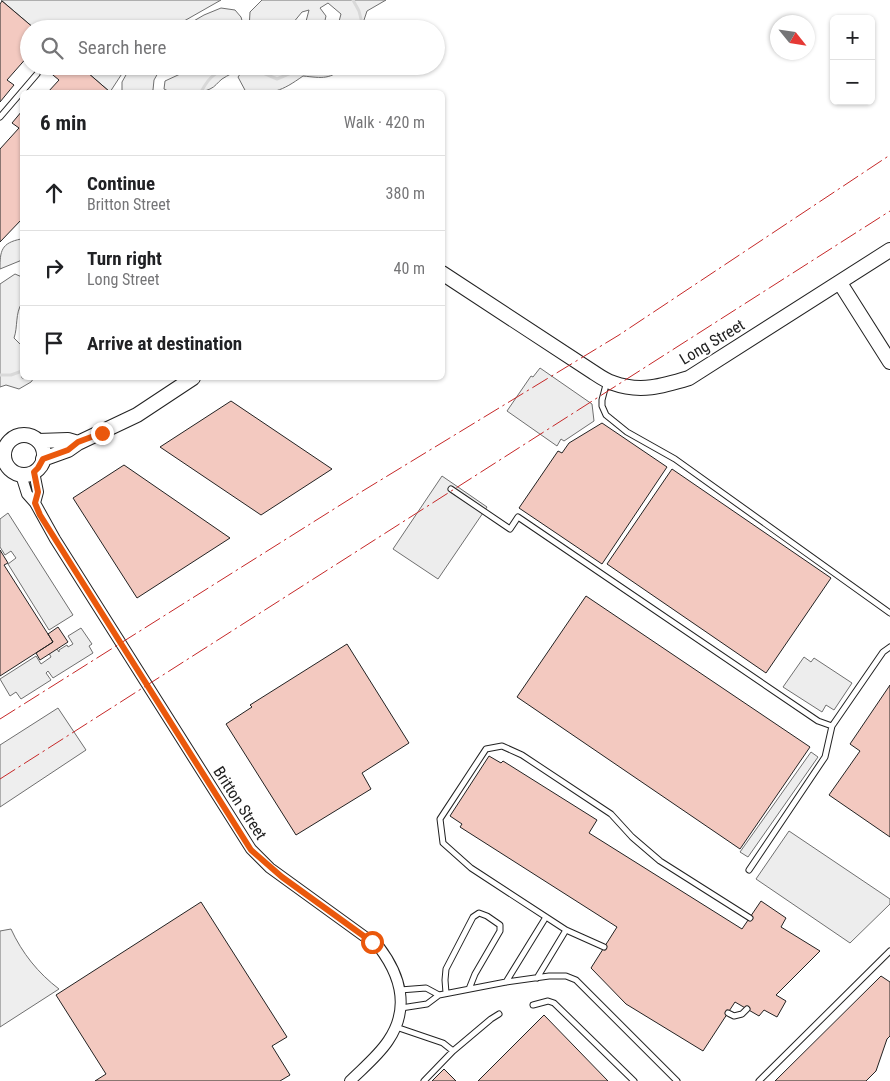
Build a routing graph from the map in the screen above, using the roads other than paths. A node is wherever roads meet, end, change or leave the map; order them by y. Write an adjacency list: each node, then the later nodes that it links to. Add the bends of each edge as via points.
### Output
1 (36, 75): 2 (lane)
2 (23, 90)
3 (20, 94): 4 (lane)
4 (0, 117)
5 (890, 250): 7 (street, Long Street)
6 (445, 275): 10 (street, Long Street)
7 (840, 283): 8 (street); 10 (street, Long Street, via 689,378 661,387 641,388)
8 (890, 362)
9 (190, 380): 12 (street, via 138,415)
10 (607, 380): 17 (lane, via 602,400 606,415 627,432 675,459)
11 (38, 441): 12 (street); 13 (street, via 19,435); 14 (street)
12 (78, 442): 14 (street, via 68,450)
13 (2, 450): 15 (street, via 5,462)
14 (43, 459): 15 (street, via 38,468)
15 (16, 471): 31 (street, Britton Street, via 38,492 35,503 40,515 251,850 282,877 379,947 394,971)
16 (451, 489): 21 (lane, via 510,528 518,517 812,717)
17 (890, 613)
18 (890, 642): 20 (lane)
19 (890, 647): 20 (lane)
20 (883, 652): 21 (lane)
21 (832, 726): 22 (lane, via 825,757)
22 (748, 870)
23 (546, 917): 24 (lane, via 471,868 443,843 440,819 486,749 502,746 522,755 611,814 660,861); 25 (lane); 29 (lane)
24 (750, 918)
25 (566, 930): 26 (lane); 28 (lane)
26 (604, 947)
27 (890, 951): 45 (lane)
28 (537, 978): 29 (lane); 44 (lane, via 566,976 576,980)
29 (506, 982): 30 (lane)
30 (469, 989): 32 (lane); 32 (lane, via 474,974 500,931 500,925 478,913 446,969)
31 (400, 990): 33 (lane, via 426,988); 35 (street, Britton Street)
32 (446, 993): 33 (lane)
33 (439, 995): 35 (lane, via 427,1004)
34 (533, 1005): 43 (lane, via 548,1001 554,1003)
35 (400, 1008): 39 (street, Britton Street)
36 (747, 1009): 37 (lane, via 734,1016)
37 (728, 1013)
38 (499, 1014): 40 (lane)
39 (395, 1027): 40 (lane, via 443,1043); 41 (street, Britton Street, via 387,1042)
40 (454, 1051): 42 (lane)
41 (350, 1081)
42 (424, 1081)
43 (634, 1081)
44 (677, 1081)
45 (759, 1081)

